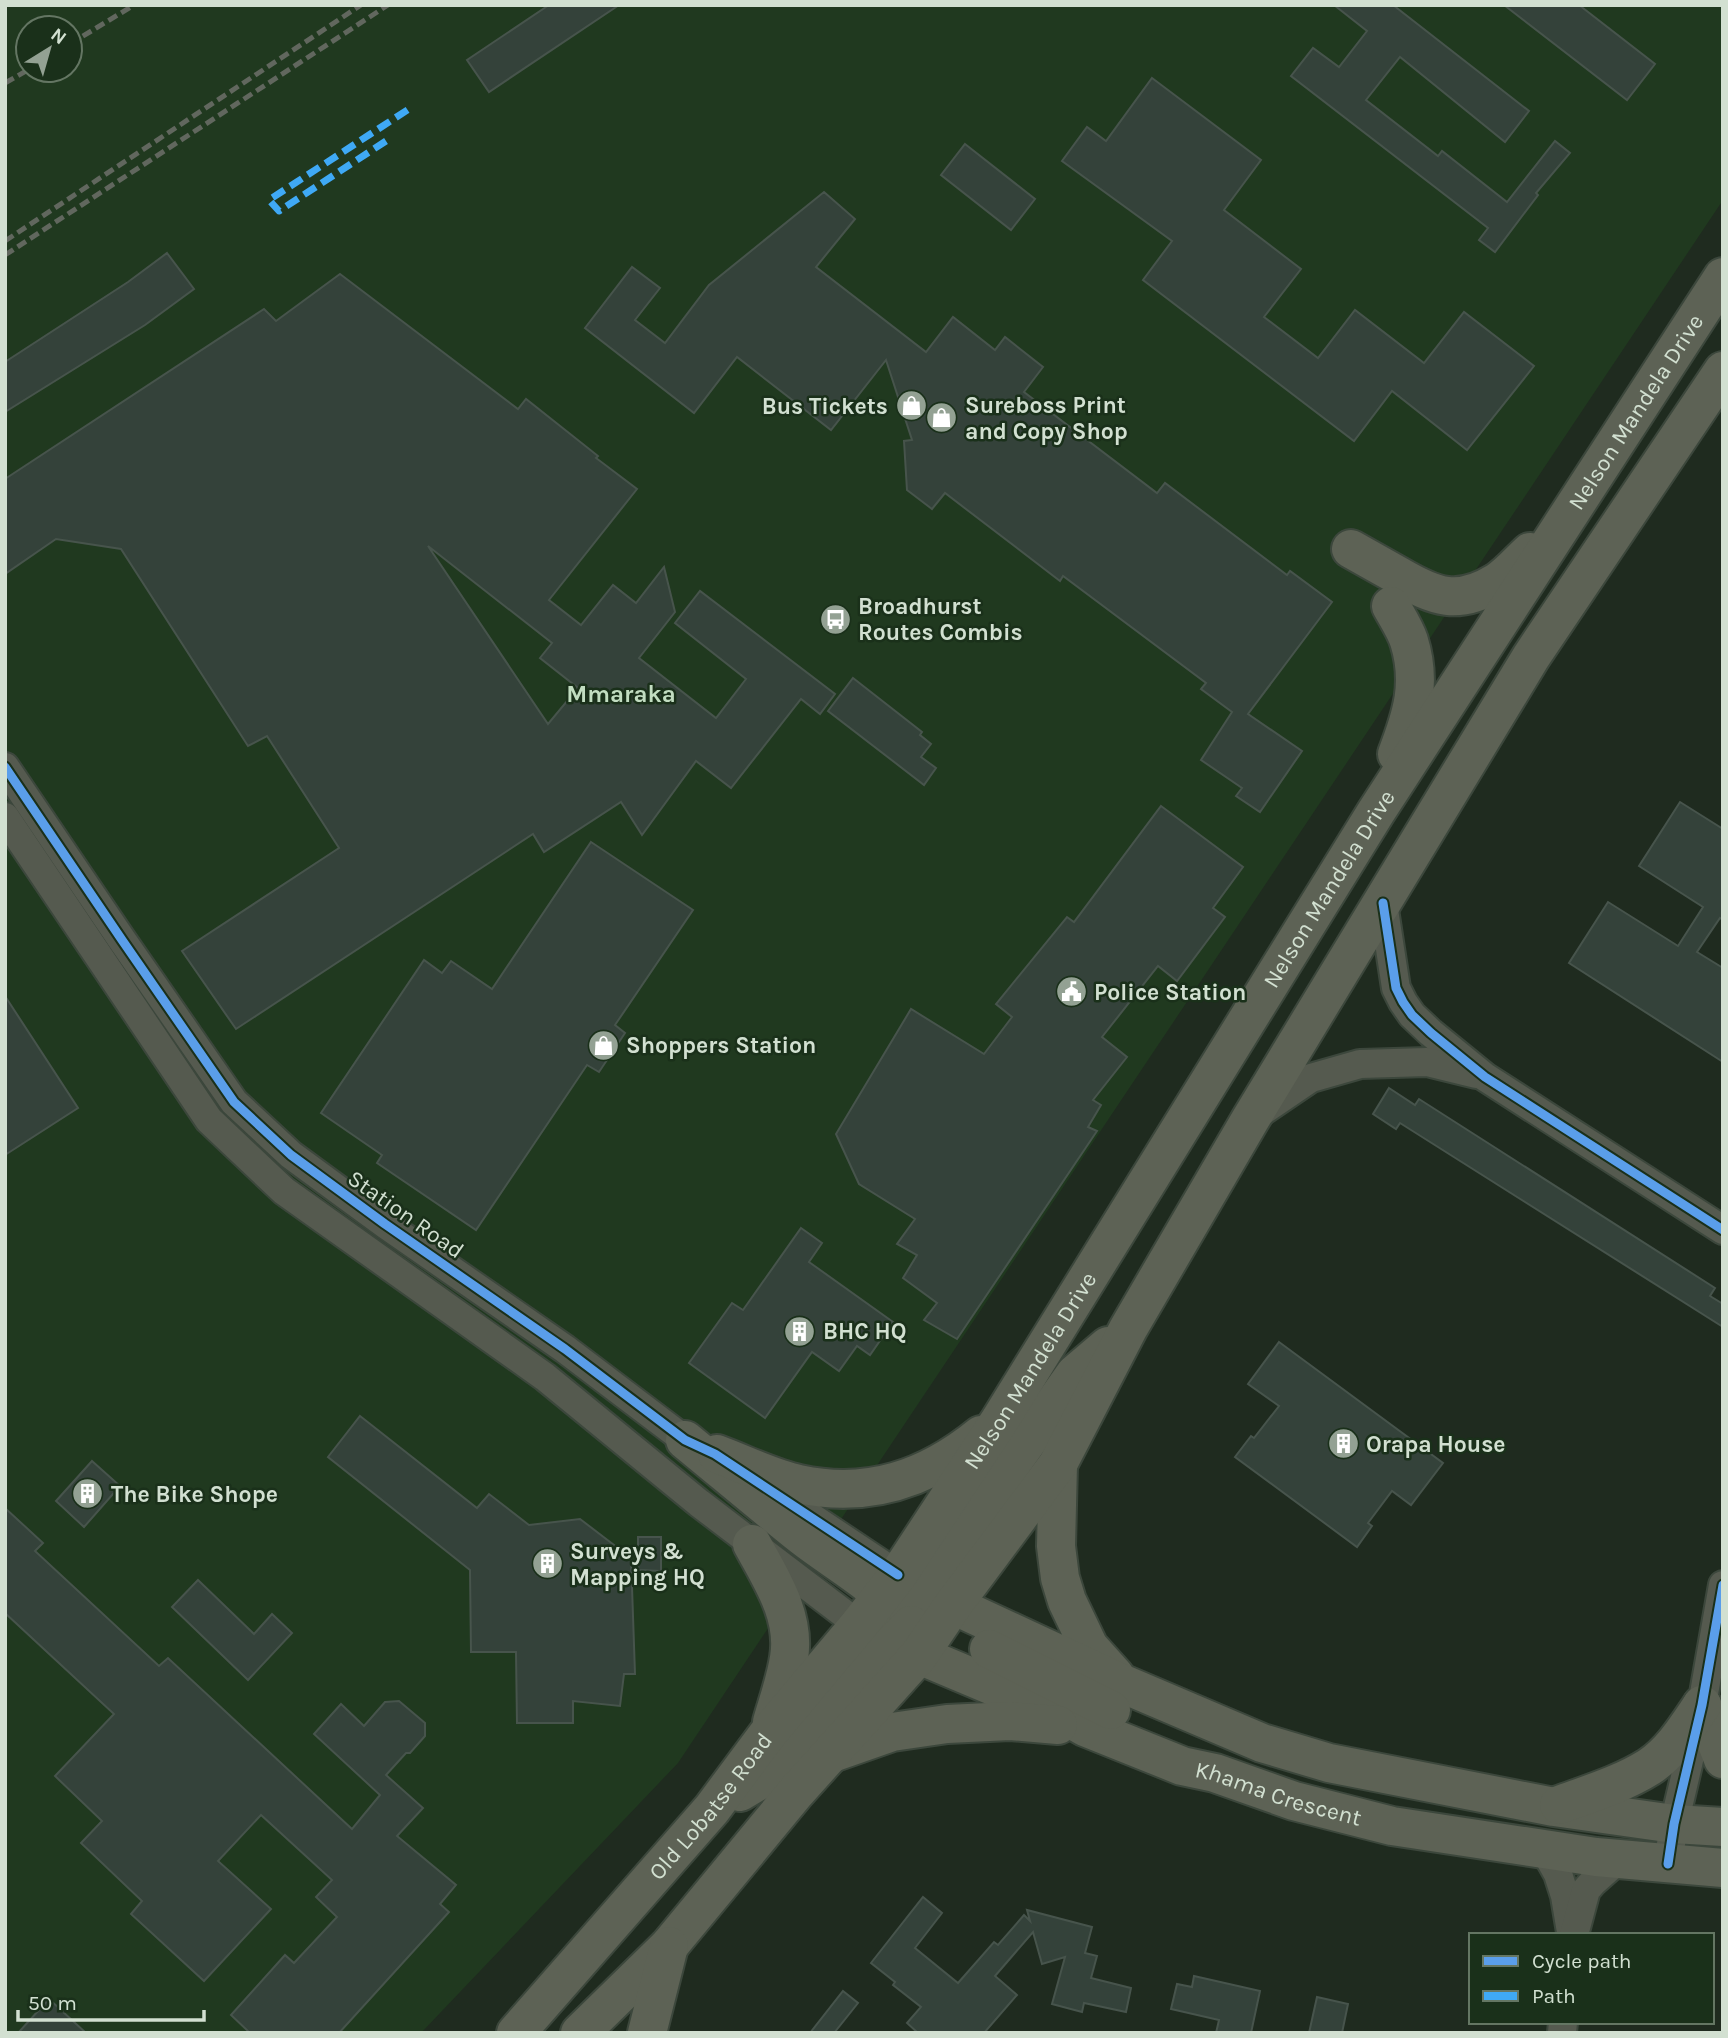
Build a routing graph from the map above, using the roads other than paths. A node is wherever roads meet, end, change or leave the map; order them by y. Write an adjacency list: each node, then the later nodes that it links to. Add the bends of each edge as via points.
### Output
1 (1723, 277): 3 (main road, Nelson Mandela Drive)
2 (1723, 371): 9 (main road, Nelson Mandela Drive, via 1531,657)
3 (1574, 506): 4 (main road, via 1499,581 1455,597 1426,591); 7 (main road, Nelson Mandela Drive)
4 (1351, 549)
5 (1391, 606): 7 (main road, via 1408,639 1414,694 1412,715)
6 (5, 767): 15 (street, Station Road, via 234,1102 291,1155)
7 (1376, 812): 14 (main road, Nelson Mandela Drive)
8 (5, 817): 17 (street, via 209,1120 284,1191 545,1377)
9 (1383, 903): 10 (street, via 1396,988 1403,1002 1412,1015); 11 (main road, Nelson Mandela Drive)
10 (1485, 1077): 11 (street, via 1427,1062 1360,1064 1311,1078); 12 (street)
11 (1250, 1120): 13 (main road, Nelson Mandela Drive)
12 (1723, 1230)
13 (1128, 1329): 16 (main road, Nelson Mandela Drive); 19 (main road, via 1075,1374)
14 (1000, 1420): 15 (main road, via 937,1466 874,1486 835,1490 796,1483); 19 (main road, Nelson Mandela Drive)
15 (700, 1447): 19 (main road, via 804,1538)
16 (1058, 1464): 19 (main road, Nelson Mandela Drive); 20 (main road, via 1060,1578 1089,1647)
17 (752, 1544): 19 (street); 23 (main road, via 782,1599 788,1629 790,1656)
18 (1723, 1585): 21 (street)
19 (910, 1613): 20 (main road, Khama Crescent); 22 (main road, Khama Crescent); 23 (main road, Old Lobatse Road); 24 (main road); 26 (main road, via 1171,1741); 28 (main road, via 765,1777)
20 (1121, 1683): 27 (main road, Khama Crescent, via 1262,1743 1329,1763)
21 (1702, 1705): 25 (main road); 27 (main road, via 1679,1739 1651,1766); 29 (street)
22 (1085, 1727): 24 (main road, via 1010,1720 947,1724 892,1732); 26 (main road, Khama Crescent, via 1182,1766)
23 (770, 1731): 28 (main road, Old Lobatse Road)
24 (829, 1754): 37 (main road)
25 (1723, 1759)
26 (1215, 1773): 31 (main road, Khama Crescent, via 1294,1801 1392,1826)
27 (1553, 1807): 29 (main road, Khama Crescent)
28 (712, 1809): 38 (main road, Old Lobatse Road)
29 (1674, 1824): 30 (main road, Khama Crescent); 33 (street)
30 (1723, 1827)
31 (1544, 1849): 32 (main road, Khama Crescent); 35 (street, via 1558,1874)
32 (1619, 1859): 33 (main road, Khama Crescent); 36 (street, via 1586,1890)
33 (1668, 1864): 34 (main road, Khama Crescent)
34 (1723, 1868)
35 (1573, 1933)
36 (1574, 1933)
37 (668, 1945): 39 (main road); 40 (main road)
38 (516, 2033)
39 (580, 2033)
40 (647, 2033)

